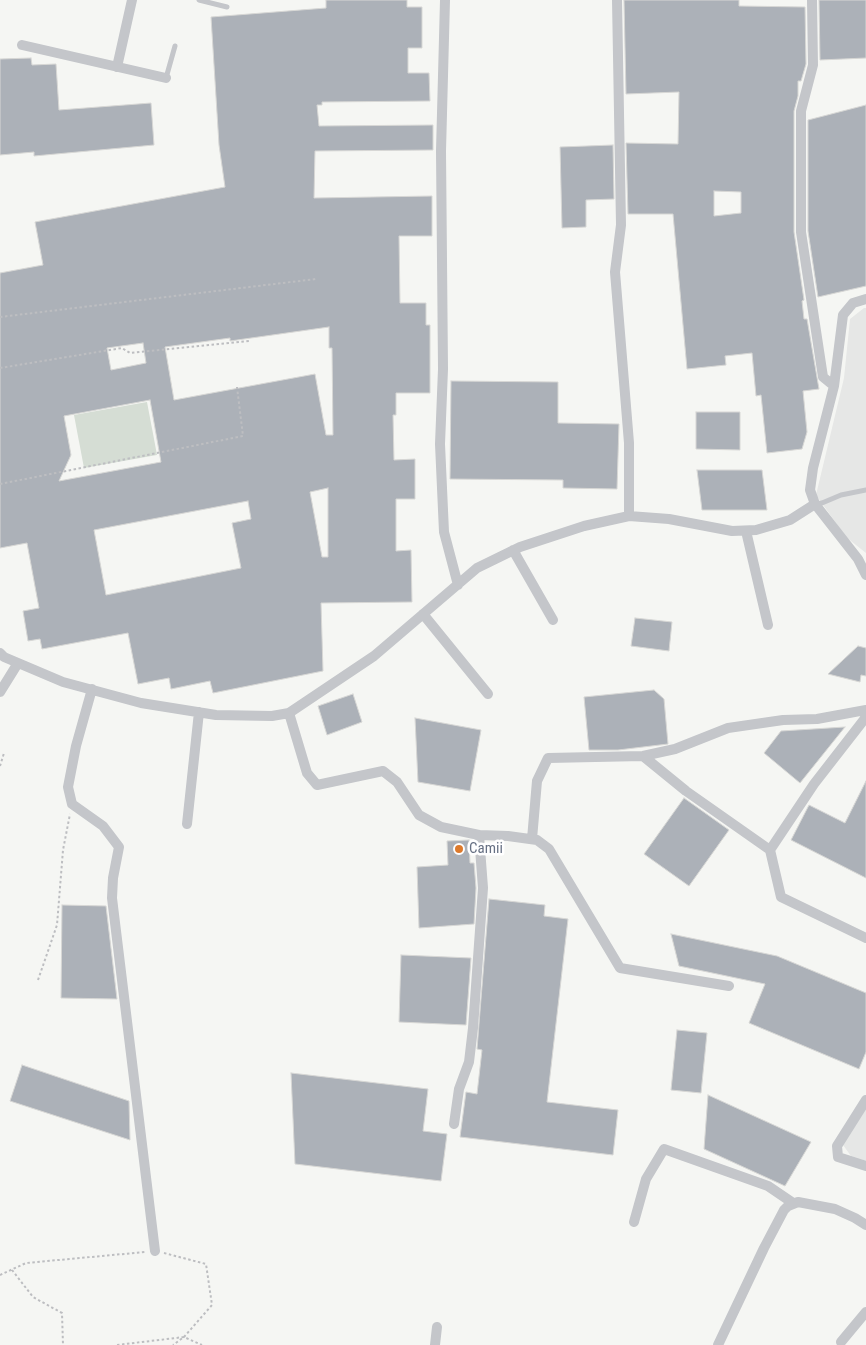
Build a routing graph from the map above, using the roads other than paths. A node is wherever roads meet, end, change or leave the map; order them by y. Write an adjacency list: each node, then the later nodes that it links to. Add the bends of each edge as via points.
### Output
1 (132, 0): 9 (street)
2 (199, 0): 6 (lane)
3 (445, 0): 19 (street, via 440,444 444,532)
4 (617, 0): 15 (street, via 621,225 615,272 629,443)
5 (812, 0): 12 (street, via 813,65 801,111 801,232 823,377)
6 (227, 7)
7 (22, 46): 9 (street)
8 (174, 46): 10 (lane)
9 (117, 67): 10 (street)
10 (166, 78)
11 (866, 299): 12 (street, via 853,303 843,315)
12 (834, 386): 14 (street, via 813,468 810,490)
13 (866, 490): 14 (lane)
14 (815, 504): 16 (street, via 790,520); 18 (street, via 858,559)
15 (629, 516): 16 (street); 17 (street, via 584,526)
16 (746, 531): 22 (street)
17 (513, 550): 19 (street, via 478,568); 21 (street)
18 (866, 575)
19 (458, 585): 20 (street)
20 (423, 614): 27 (street); 30 (street, via 374,656)
21 (553, 620)
22 (768, 625)
23 (0, 653): 24 (street)
24 (18, 663): 25 (street, via 63,682); 26 (street)
25 (92, 689): 29 (street, via 141,703); 45 (street, via 68,787 72,804 103,826 119,847 112,898)
26 (0, 692)
27 (488, 694)
28 (866, 710): 32 (street, via 817,719 728,728 676,749)
29 (199, 712): 30 (street, via 272,716); 33 (street)
30 (289, 713): 34 (street, via 307,773 316,785 383,771 398,782 419,815 441,827)
31 (866, 717): 36 (street, via 814,784)
32 (643, 756): 35 (street, via 548,758 537,781); 36 (street, via 686,791)
33 (187, 824)
34 (479, 835): 35 (street); 40 (street, via 483,888 473,1028 469,1062 459,1089)
35 (532, 839): 38 (street, via 549,849 620,968)
36 (770, 850): 37 (street, via 781,896)
37 (866, 938)
38 (729, 986)
39 (866, 1100): 41 (street, via 837,1146 838,1157)
40 (454, 1124)
41 (866, 1166)
42 (793, 1203): 43 (street, via 768,1186 664,1149 646,1179); 44 (street, via 836,1209); 50 (street, via 784,1210)
43 (634, 1222)
44 (866, 1225)
45 (155, 1251)
46 (866, 1312): 48 (street)
47 (437, 1327): 49 (street)
48 (841, 1342)
49 (435, 1345)
50 (718, 1345)

